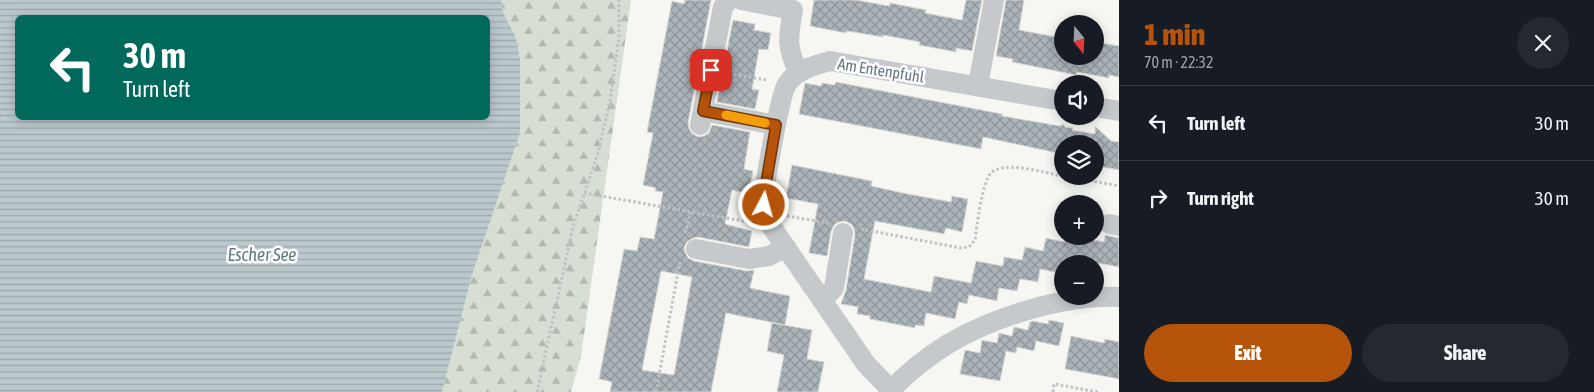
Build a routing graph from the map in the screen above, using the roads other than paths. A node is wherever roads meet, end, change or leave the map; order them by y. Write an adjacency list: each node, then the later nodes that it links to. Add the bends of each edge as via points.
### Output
1 (729, 0): 9 (street, via 723,7 701,118)
2 (741, 0): 4 (street, via 793,10 788,38)
3 (994, 0): 5 (street)
4 (793, 78): 5 (street, Am Entenpfuhl, via 813,65 830,61); 9 (street)
5 (978, 85): 6 (street, Am Entenpfuhl)
6 (1054, 99)
7 (1104, 108): 8 (street)
8 (1119, 111)
9 (776, 125): 11 (street, via 764,205 768,219)
10 (844, 229): 14 (street, via 834,288)
11 (786, 247): 12 (street, via 761,258); 14 (street)
12 (687, 248)
13 (1119, 297): 15 (street, via 1072,300 986,325 948,344 918,365)
14 (822, 301): 15 (street, via 866,364)
15 (890, 391)

